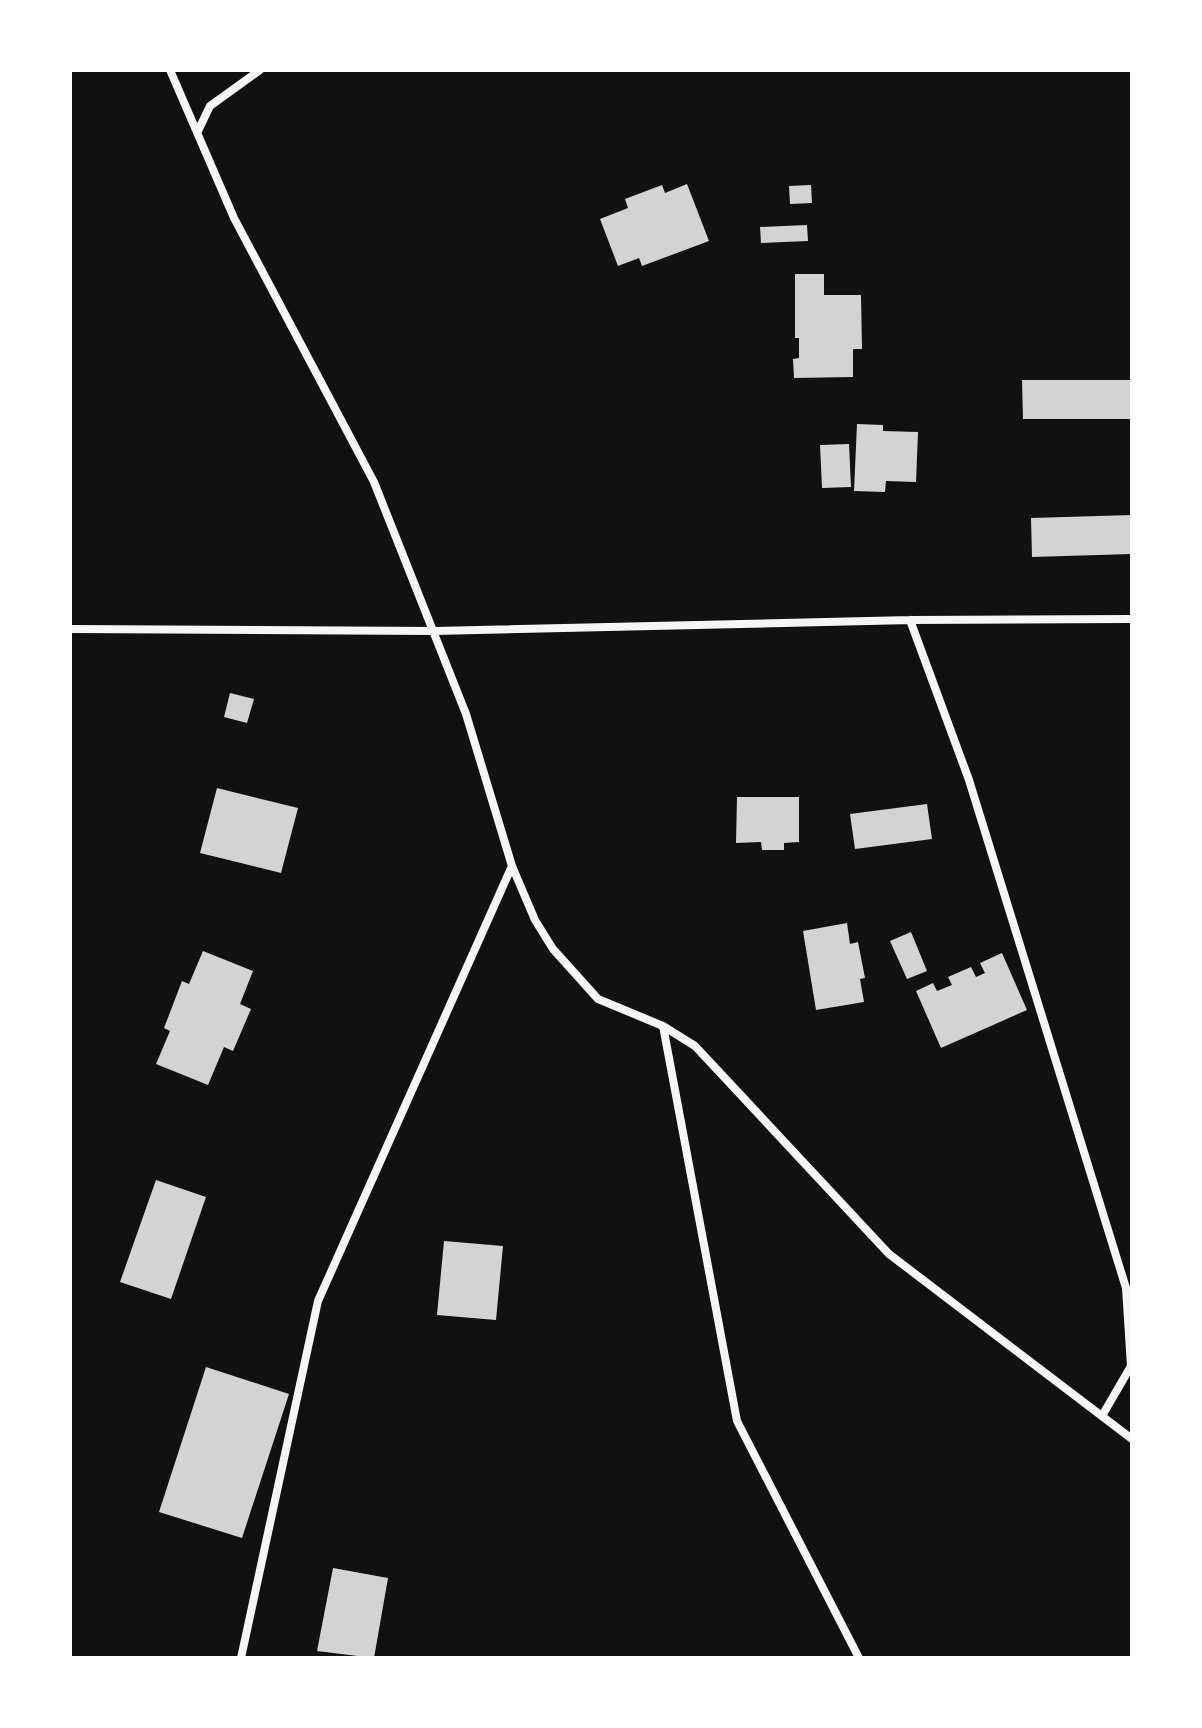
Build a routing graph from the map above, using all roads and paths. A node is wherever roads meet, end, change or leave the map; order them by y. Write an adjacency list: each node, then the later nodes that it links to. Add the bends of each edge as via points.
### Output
1 (170, 70): 3 (street)
2 (260, 70): 3 (street, via 210,106)
3 (198, 131): 7 (street, via 234,218 374,482)
4 (1132, 619): 5 (street)
5 (910, 620): 7 (street); 10 (street, via 969,780 1126,1288 1131,1366)
6 (70, 629): 7 (street)
7 (435, 631): 8 (street)
8 (512, 866): 9 (street, via 547,939 598,999); 12 (street, via 318,1301)
9 (663, 1026): 10 (street, via 695,1046 889,1254); 13 (street, via 737,1421)
10 (1102, 1416): 11 (street)
11 (1132, 1439)
12 (241, 1658)
13 (859, 1658)

